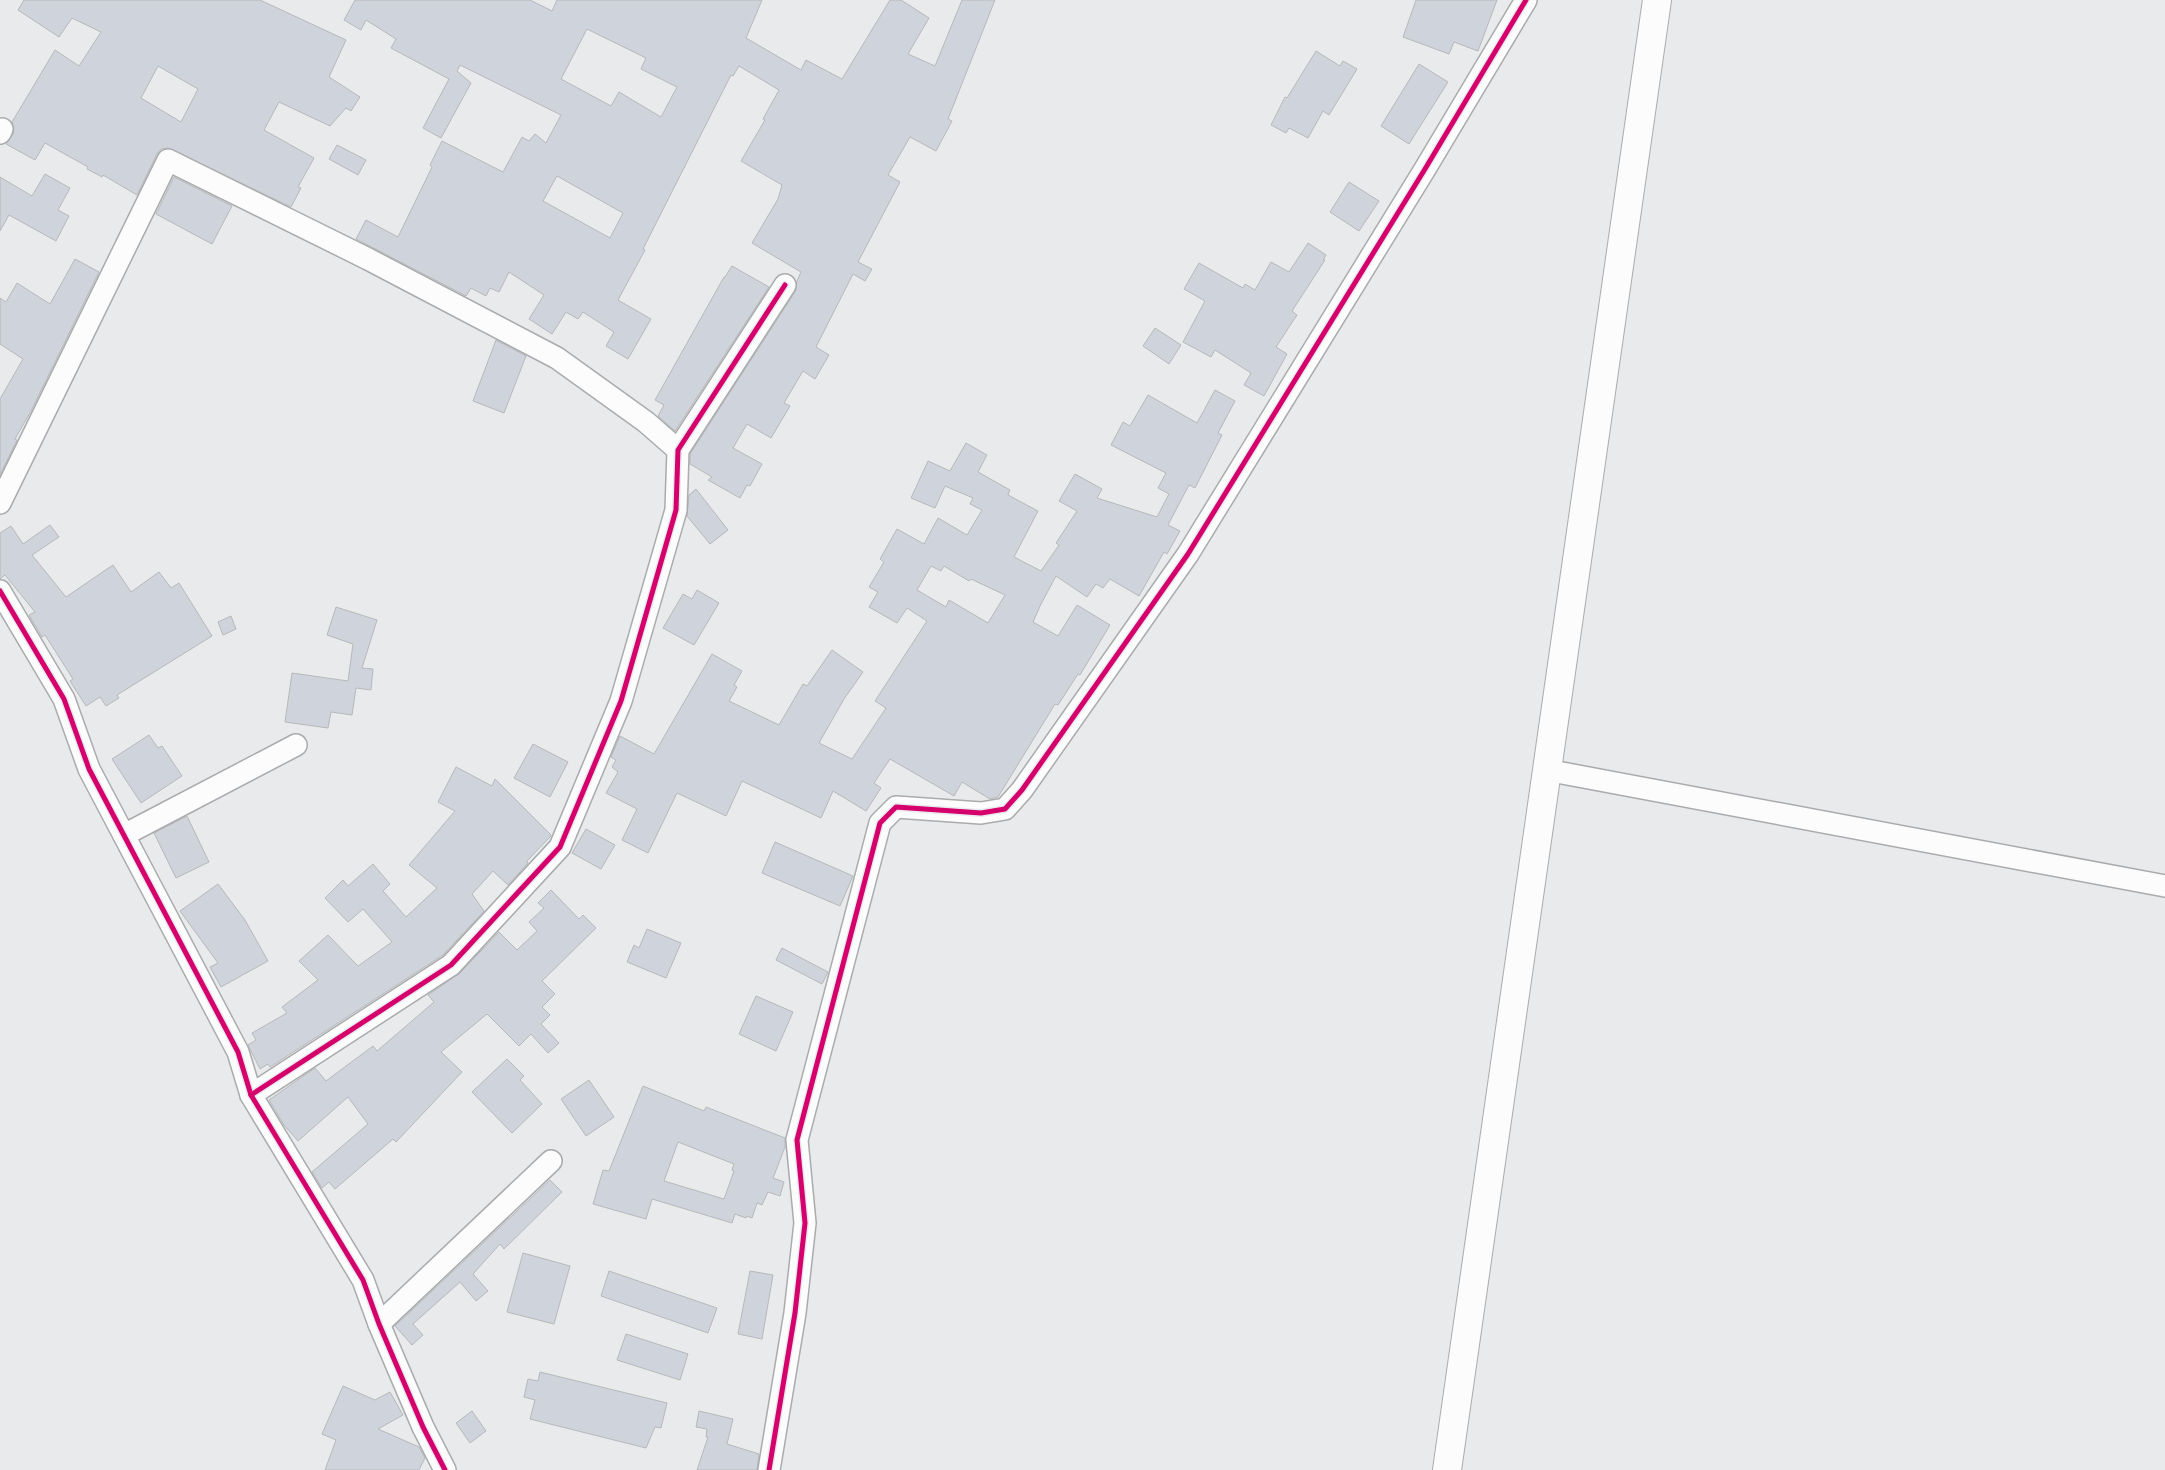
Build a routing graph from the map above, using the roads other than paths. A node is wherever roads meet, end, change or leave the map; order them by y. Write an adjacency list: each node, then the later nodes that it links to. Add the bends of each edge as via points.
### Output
1 (1526, 0): 15 (street, via 1188,554 1022,790 1005,809 981,813 896,807 880,824 797,1140 805,1223 796,1313)
2 (1657, 0): 8 (main road)
3 (785, 285): 4 (street)
4 (678, 450): 5 (street, via 646,422 557,358 168,160); 11 (street, via 676,510 621,701 560,847 451,965)
5 (0, 503)
6 (0, 591): 9 (street, via 64,699 89,769)
7 (296, 745): 9 (street)
8 (1546, 770): 10 (street); 16 (main road)
9 (124, 835): 11 (street, via 238,1052)
10 (2165, 886)
11 (250, 1095): 13 (street, via 363,1280)
12 (551, 1161): 13 (street)
13 (379, 1324): 14 (street, via 423,1427)
14 (446, 1470)
15 (769, 1470)
16 (1447, 1470)

